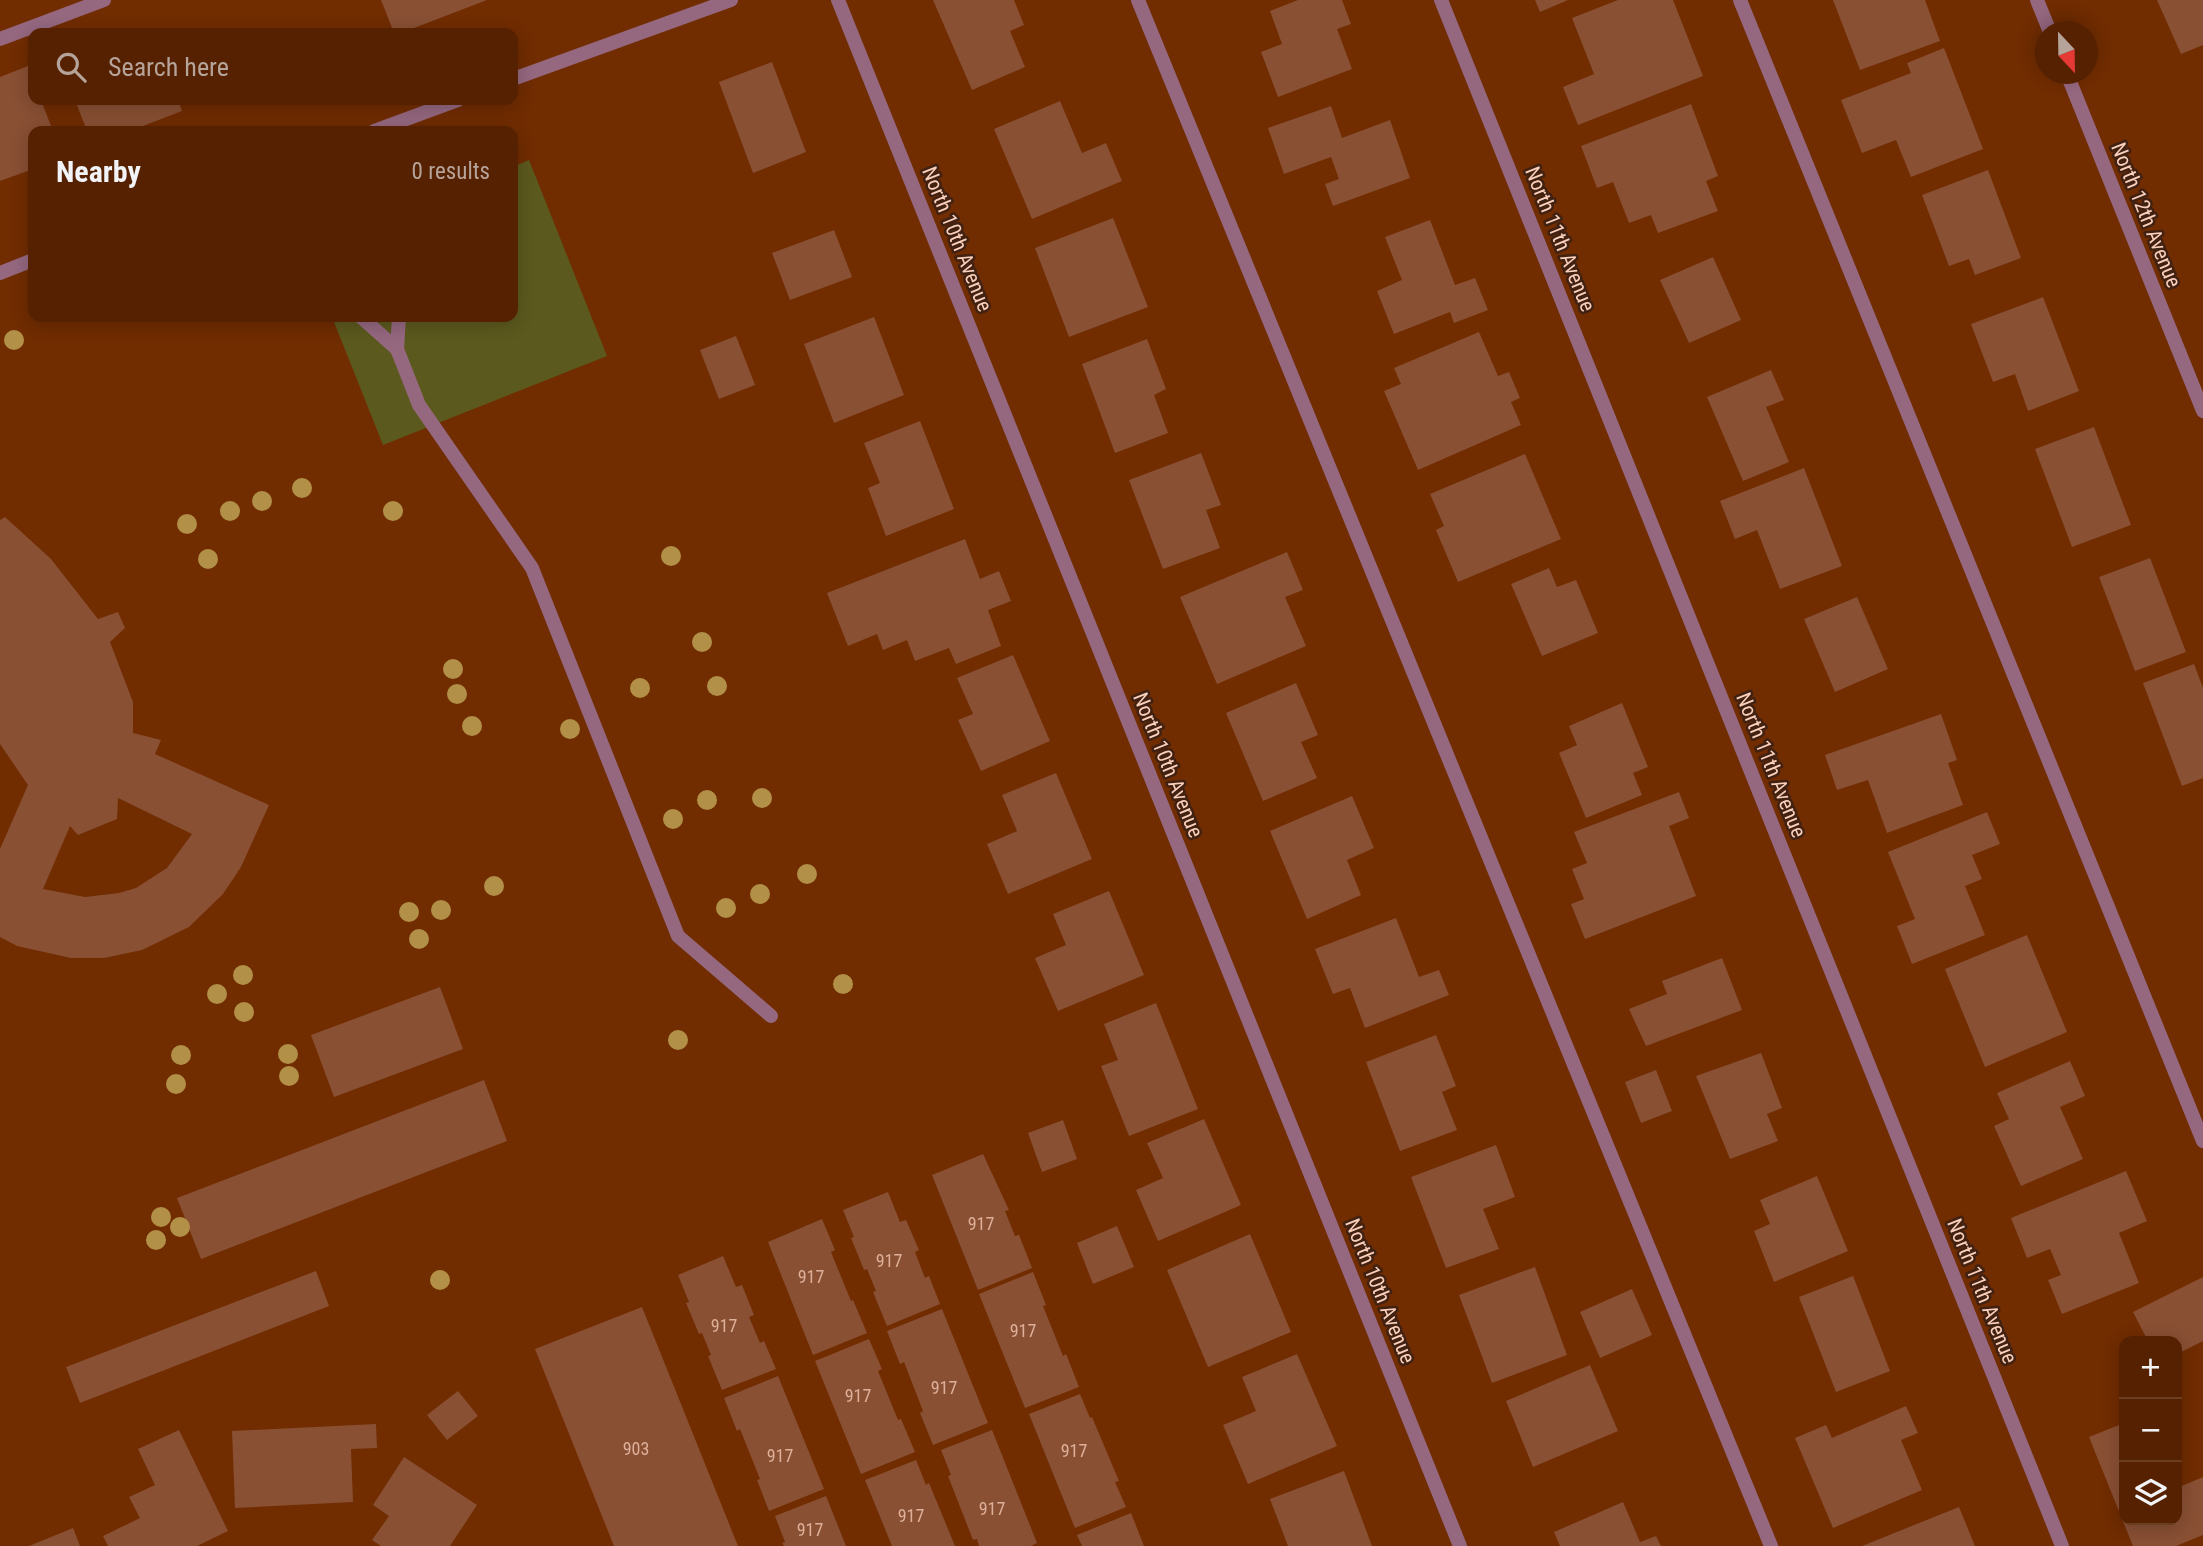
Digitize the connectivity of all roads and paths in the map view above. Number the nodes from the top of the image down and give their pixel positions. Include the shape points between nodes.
1 (104, 0) edge
2 (732, 0) edge
3 (838, 0) edge
4 (1138, 0) edge
5 (1441, 0) edge
6 (1740, 0) edge
7 (2037, 0) edge
8 (2046, 21) edge
9 (28, 28) edge
10 (29, 28) edge
11 (0, 39) edge
12 (518, 77) edge
13 (2071, 84) edge
14 (444, 105) edge
15 (388, 126) edge
16 (28, 262) edge
17 (0, 274) edge
18 (367, 322) edge
19 (399, 322) edge
20 (397, 349) junction
21 (2203, 411) edge
22 (771, 1016) dead end
23 (2203, 1141) edge
24 (1460, 1546) edge
25 (1771, 1546) edge
26 (2062, 1546) edge

1 - 10 street
2 - 12 street
3 - 24 street, North 10th Avenue
4 - 25 street
5 - 26 street, North 11th Avenue
6 - 23 street
7 - 8 street
9 - 11 street
13 - 21 street, North 12th Avenue
14 - 15 street
16 - 17 street
18 - 20 street
19 - 20 street
20 - 22 street via 419,405 532,568 678,936

